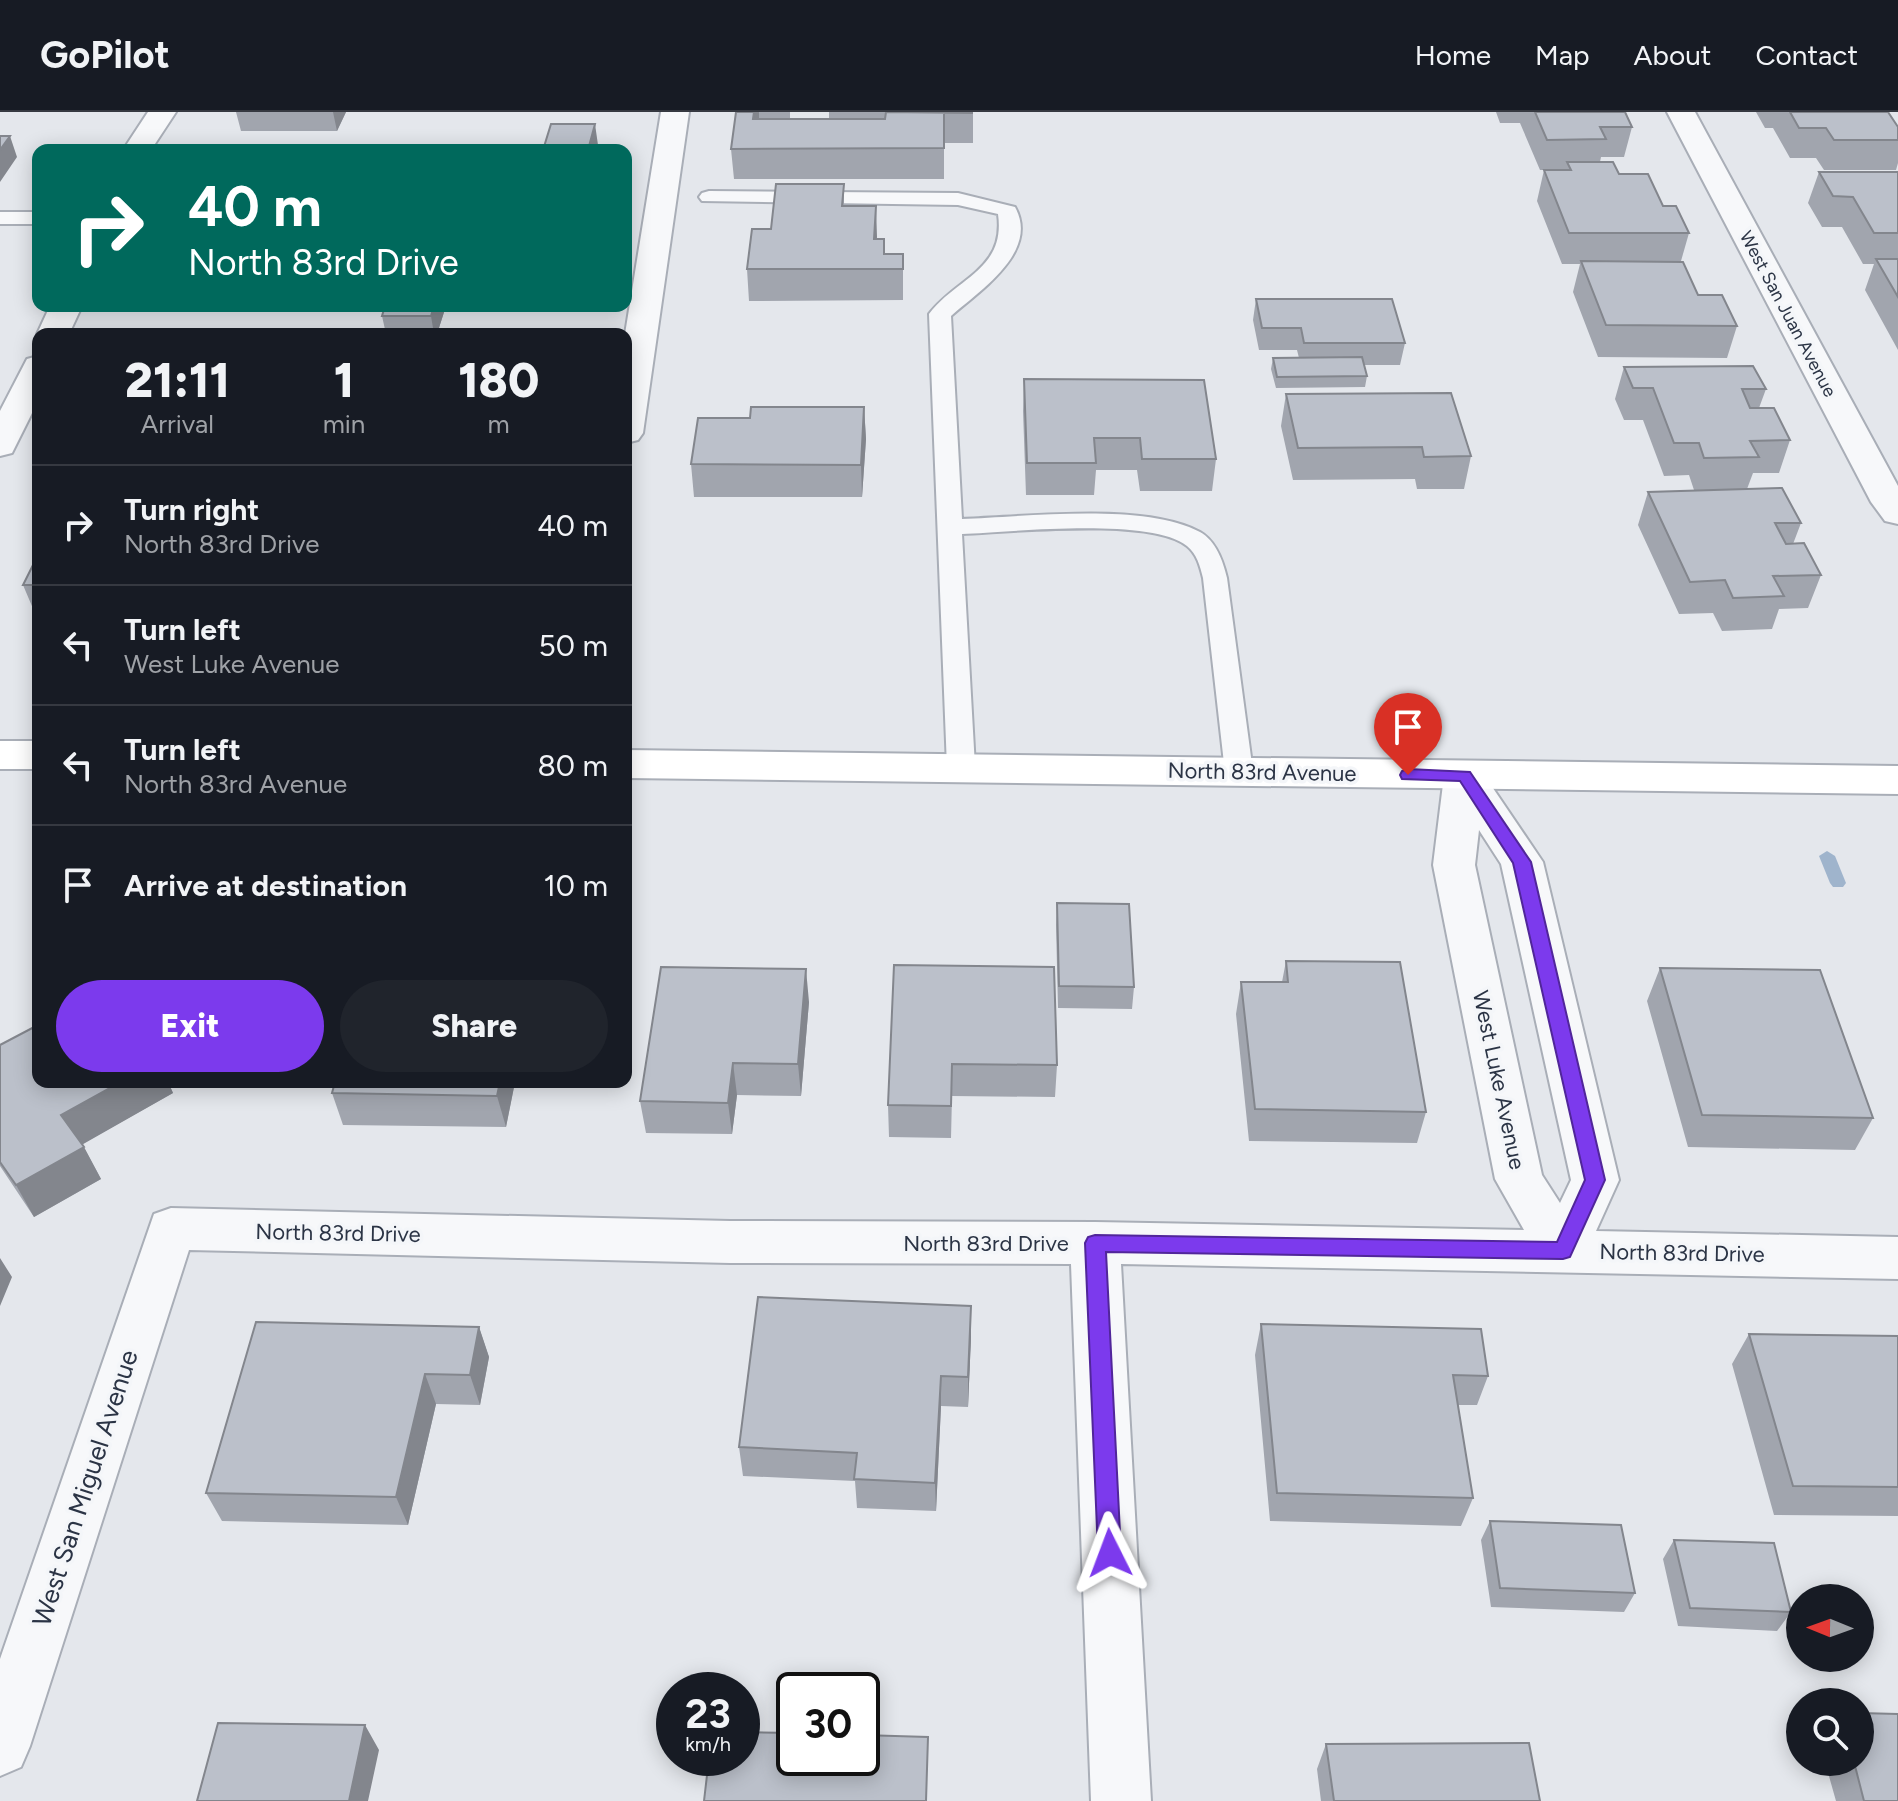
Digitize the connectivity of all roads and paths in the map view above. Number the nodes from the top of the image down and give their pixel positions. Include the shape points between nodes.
1 (162, 112) edge
2 (675, 112) edge
3 (1681, 112) edge
4 (141, 144) edge
5 (709, 197) dead end
6 (0, 218) edge
7 (32, 218) edge
8 (32, 379) edge
9 (632, 394) edge
10 (0, 446) edge
11 (1898, 513) edge
12 (952, 527) junction
13 (0, 755) edge
14 (32, 755) edge
15 (632, 764) edge
16 (961, 767) junction
17 (1239, 772) junction
18 (1464, 776) junction
19 (1898, 780) edge
20 (171, 1229) joint
21 (1095, 1243) junction
22 (1563, 1251) junction
23 (1898, 1258) edge
24 (0, 1746) edge
25 (1121, 1801) edge

1 - 4 street
2 - 9 street
3 - 11 street, West San Juan Avenue
5 - 12 lane via 958,199 1008,211 1007,248 994,269 940,314
6 - 7 lane
8 - 10 street
12 - 16 lane
12 - 17 lane via 1131,523 1175,529 1193,538 1210,555 1215,578
13 - 14 main road
15 - 16 main road, North 83rd Avenue
16 - 17 main road, North 83rd Avenue
17 - 18 main road, North 83rd Avenue
18 - 19 main road, North 83rd Avenue
18 - 22 street, West Luke Avenue via 1454,865 1519,1179
18 - 22 street via 1522,862 1595,1180
20 - 21 street, North 83rd Drive via 730,1242
20 - 24 street, West San Miguel Avenue
21 - 22 street, North 83rd Drive
21 - 25 street
22 - 23 street, North 83rd Drive

